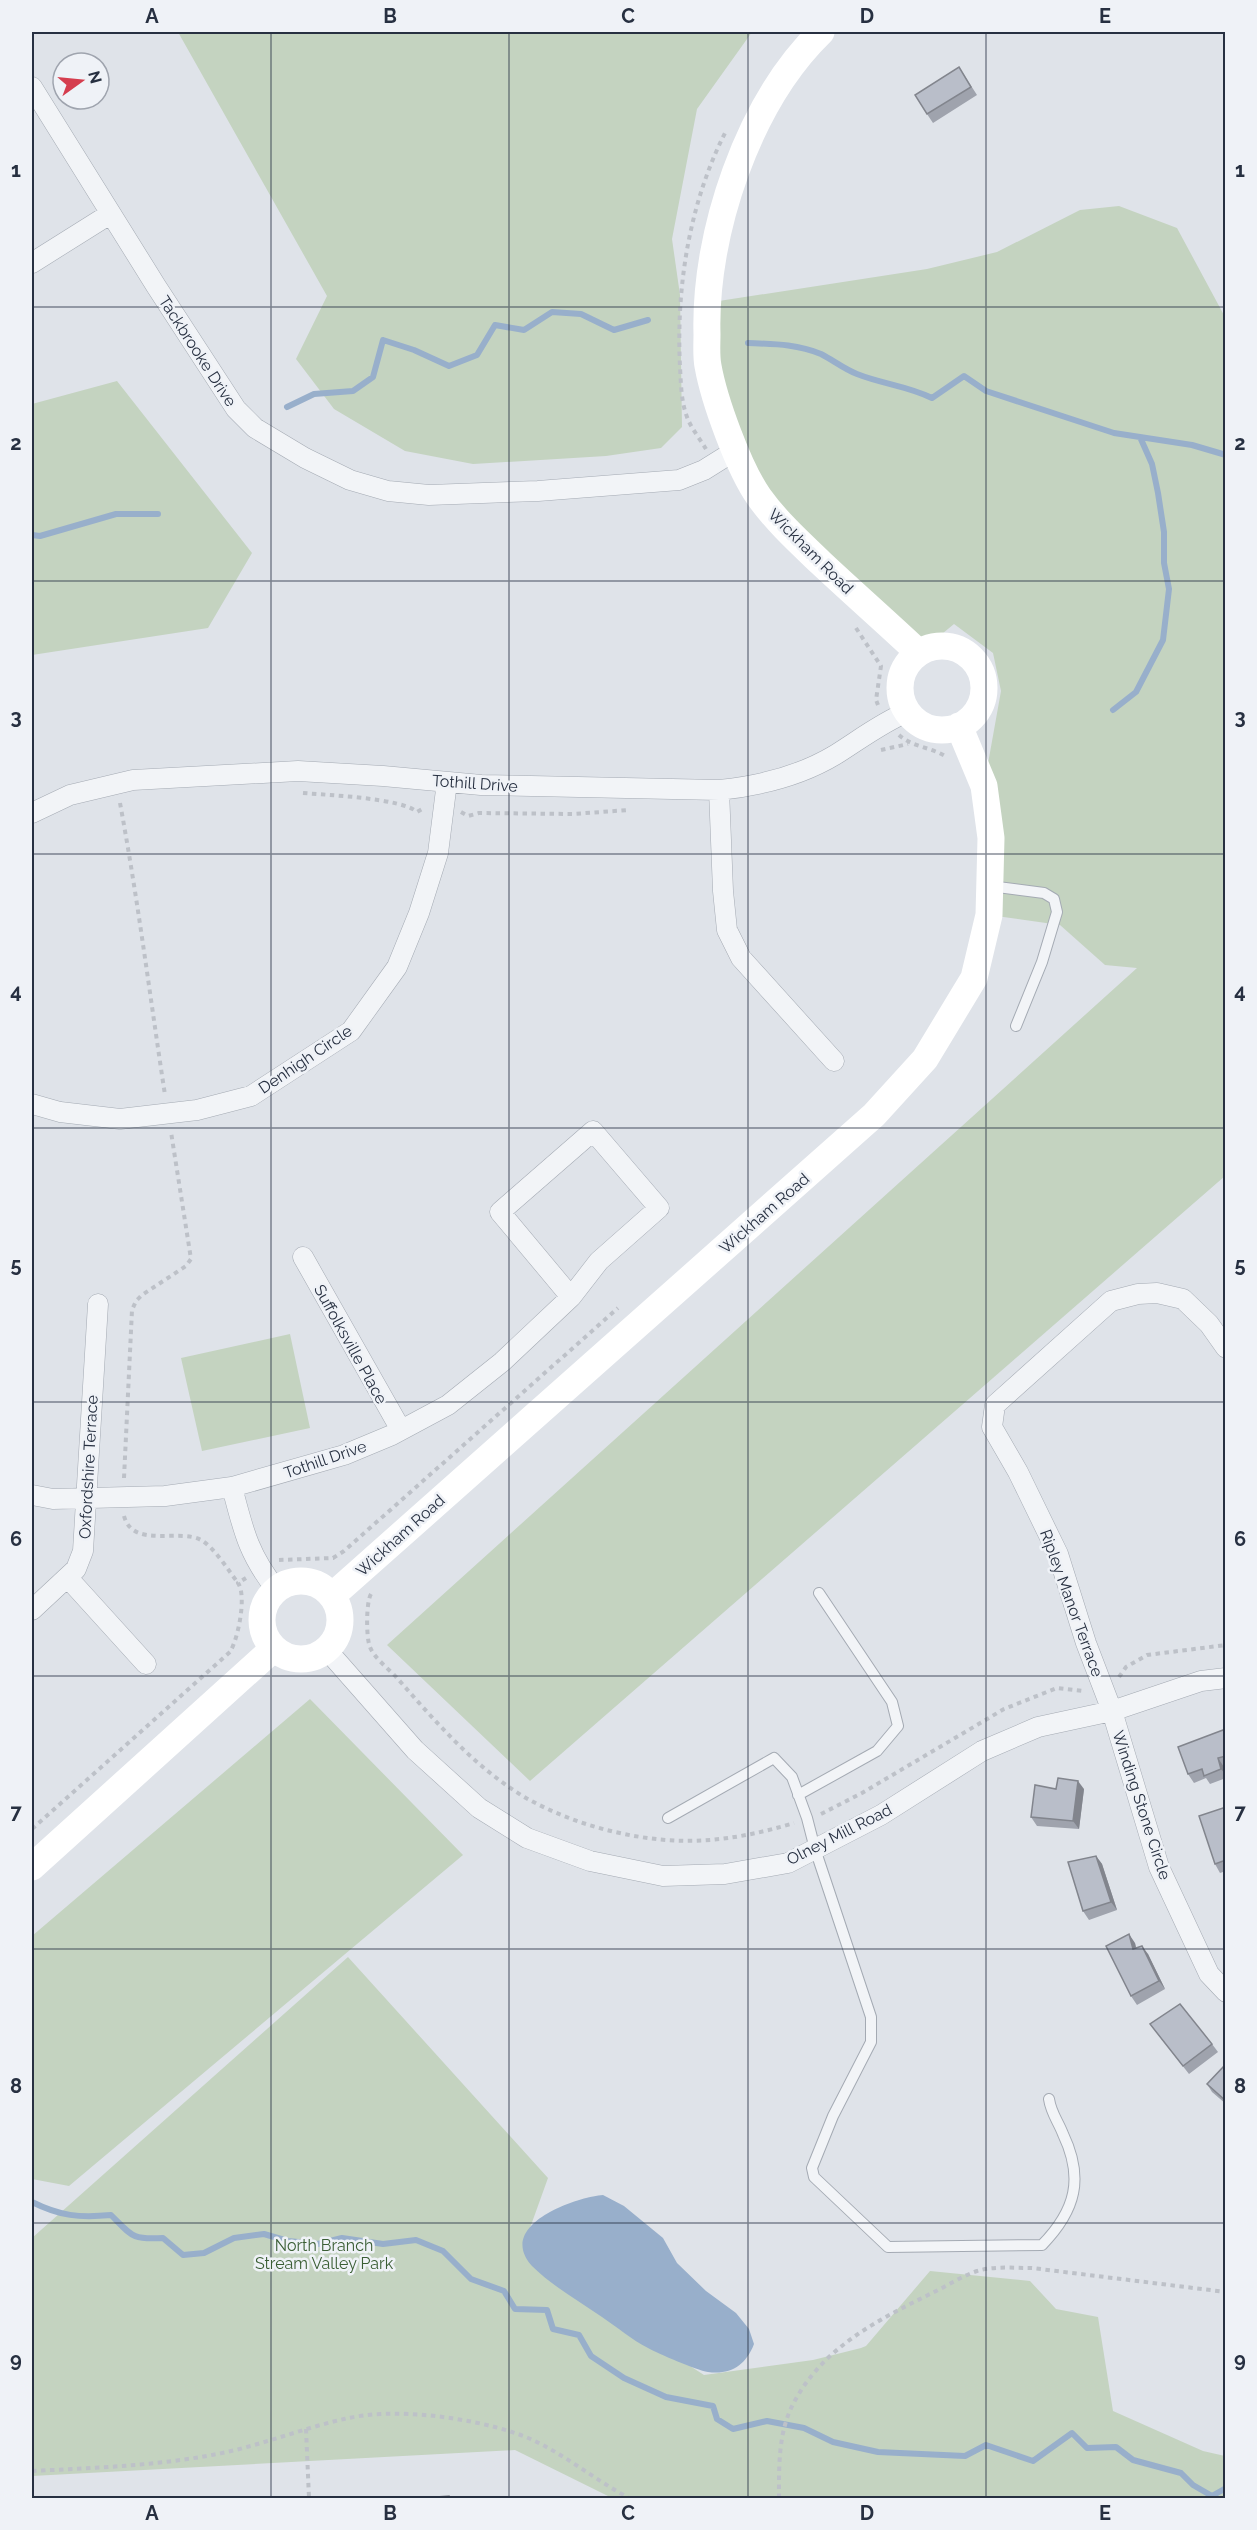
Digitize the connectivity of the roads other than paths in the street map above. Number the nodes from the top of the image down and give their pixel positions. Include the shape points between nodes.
1 (821, 32) edge
2 (32, 87) edge
3 (110, 214) junction
4 (32, 263) edge
5 (725, 457) junction
6 (918, 652) junction
7 (896, 717) junction
8 (959, 726) junction
9 (447, 782) junction
10 (719, 790) junction
11 (32, 813) edge
12 (990, 886) junction
13 (1016, 1026) dead end
14 (834, 1061) dead end
15 (32, 1104) edge
16 (303, 1257) dead end
17 (571, 1297) junction
18 (98, 1304) dead end
19 (1226, 1348) edge
20 (401, 1430) junction
21 (232, 1487) junction
22 (32, 1495) edge
23 (87, 1498) junction
24 (68, 1578) junction
25 (268, 1579) junction
26 (819, 1593) dead end
27 (332, 1596) junction
28 (32, 1610) edge
29 (273, 1649) junction
30 (327, 1650) junction
31 (146, 1664) dead end
32 (1226, 1678) edge
33 (1112, 1711) junction
34 (798, 1795) junction
35 (668, 1818) dead end
36 (815, 1849) junction
37 (32, 1867) edge
38 (1226, 1992) edge
39 (1049, 2099) dead end

1 - 5 street, Wickham Road via 800,51 761,115 735,171 717,230 706,303 708,365
2 - 3 street, Tackbrooke Drive
3 - 4 street
3 - 5 street, Tackbrooke Drive via 236,409 272,439 350,480 388,491 429,495 538,491 679,480
5 - 6 street, Wickham Road via 783,527
6 - 7 street via 900,680
6 - 8 street via 933,646 963,651 982,674 984,690 980,705
7 - 8 street via 930,729
7 - 10 street, Tothill Drive via 810,768 762,783
8 - 12 street, Wickham Road via 984,786 991,838
9 - 10 street, Tothill Drive
9 - 11 street, Tothill Drive via 298,771 133,780 70,795
9 - 15 street, Denhigh Circle via 438,853 419,913 397,967 351,1031 251,1096 198,1110 120,1119 60,1112
10 - 14 street via 727,930 741,958
12 - 13 lane via 1044,893 1054,899 1057,912
12 - 27 street, Wickham Road via 989,915 974,978 925,1059 874,1115
16 - 20 street, Suffolksville Place
17 - 17 street, Tothill Drive via 500,1212 593,1131 659,1208 599,1261
17 - 20 street, Tothill Drive via 502,1362 448,1405
18 - 23 street, Oxfordshire Terrace
19 - 33 street, Ripley Manor Terrace via 1209,1324 1182,1299 1157,1293 1138,1294 1112,1301 995,1405 992,1427 1058,1554
20 - 21 street, Tothill Drive via 344,1455
21 - 23 street, Tothill Drive via 165,1496
21 - 25 street via 244,1537
22 - 23 street, Tothill Drive
23 - 24 street, Oxfordshire Terrace via 83,1551
24 - 28 street, Oxfordshire Terrace
24 - 31 street
25 - 27 street via 312,1582
25 - 29 street via 261,1625
26 - 34 lane via 892,1702 898,1726 877,1751
27 - 30 street via 339,1609 340,1624
29 - 30 street via 300,1660
29 - 37 street
30 - 36 street, Olney Mill Road via 415,1750 479,1808 527,1838 590,1861 663,1876 726,1874 788,1863
32 - 33 street, Olney Mill Road via 1201,1681
33 - 36 street, Olney Mill Road via 1038,1726 982,1750 881,1815
33 - 38 street, Winding Stone Circle via 1159,1867 1209,1974
34 - 35 lane via 792,1776 774,1758
34 - 36 lane
36 - 39 lane via 871,2018 871,2042 833,2116 812,2168 814,2177 888,2247 1042,2245 1057,2230 1072,2203 1075,2168

